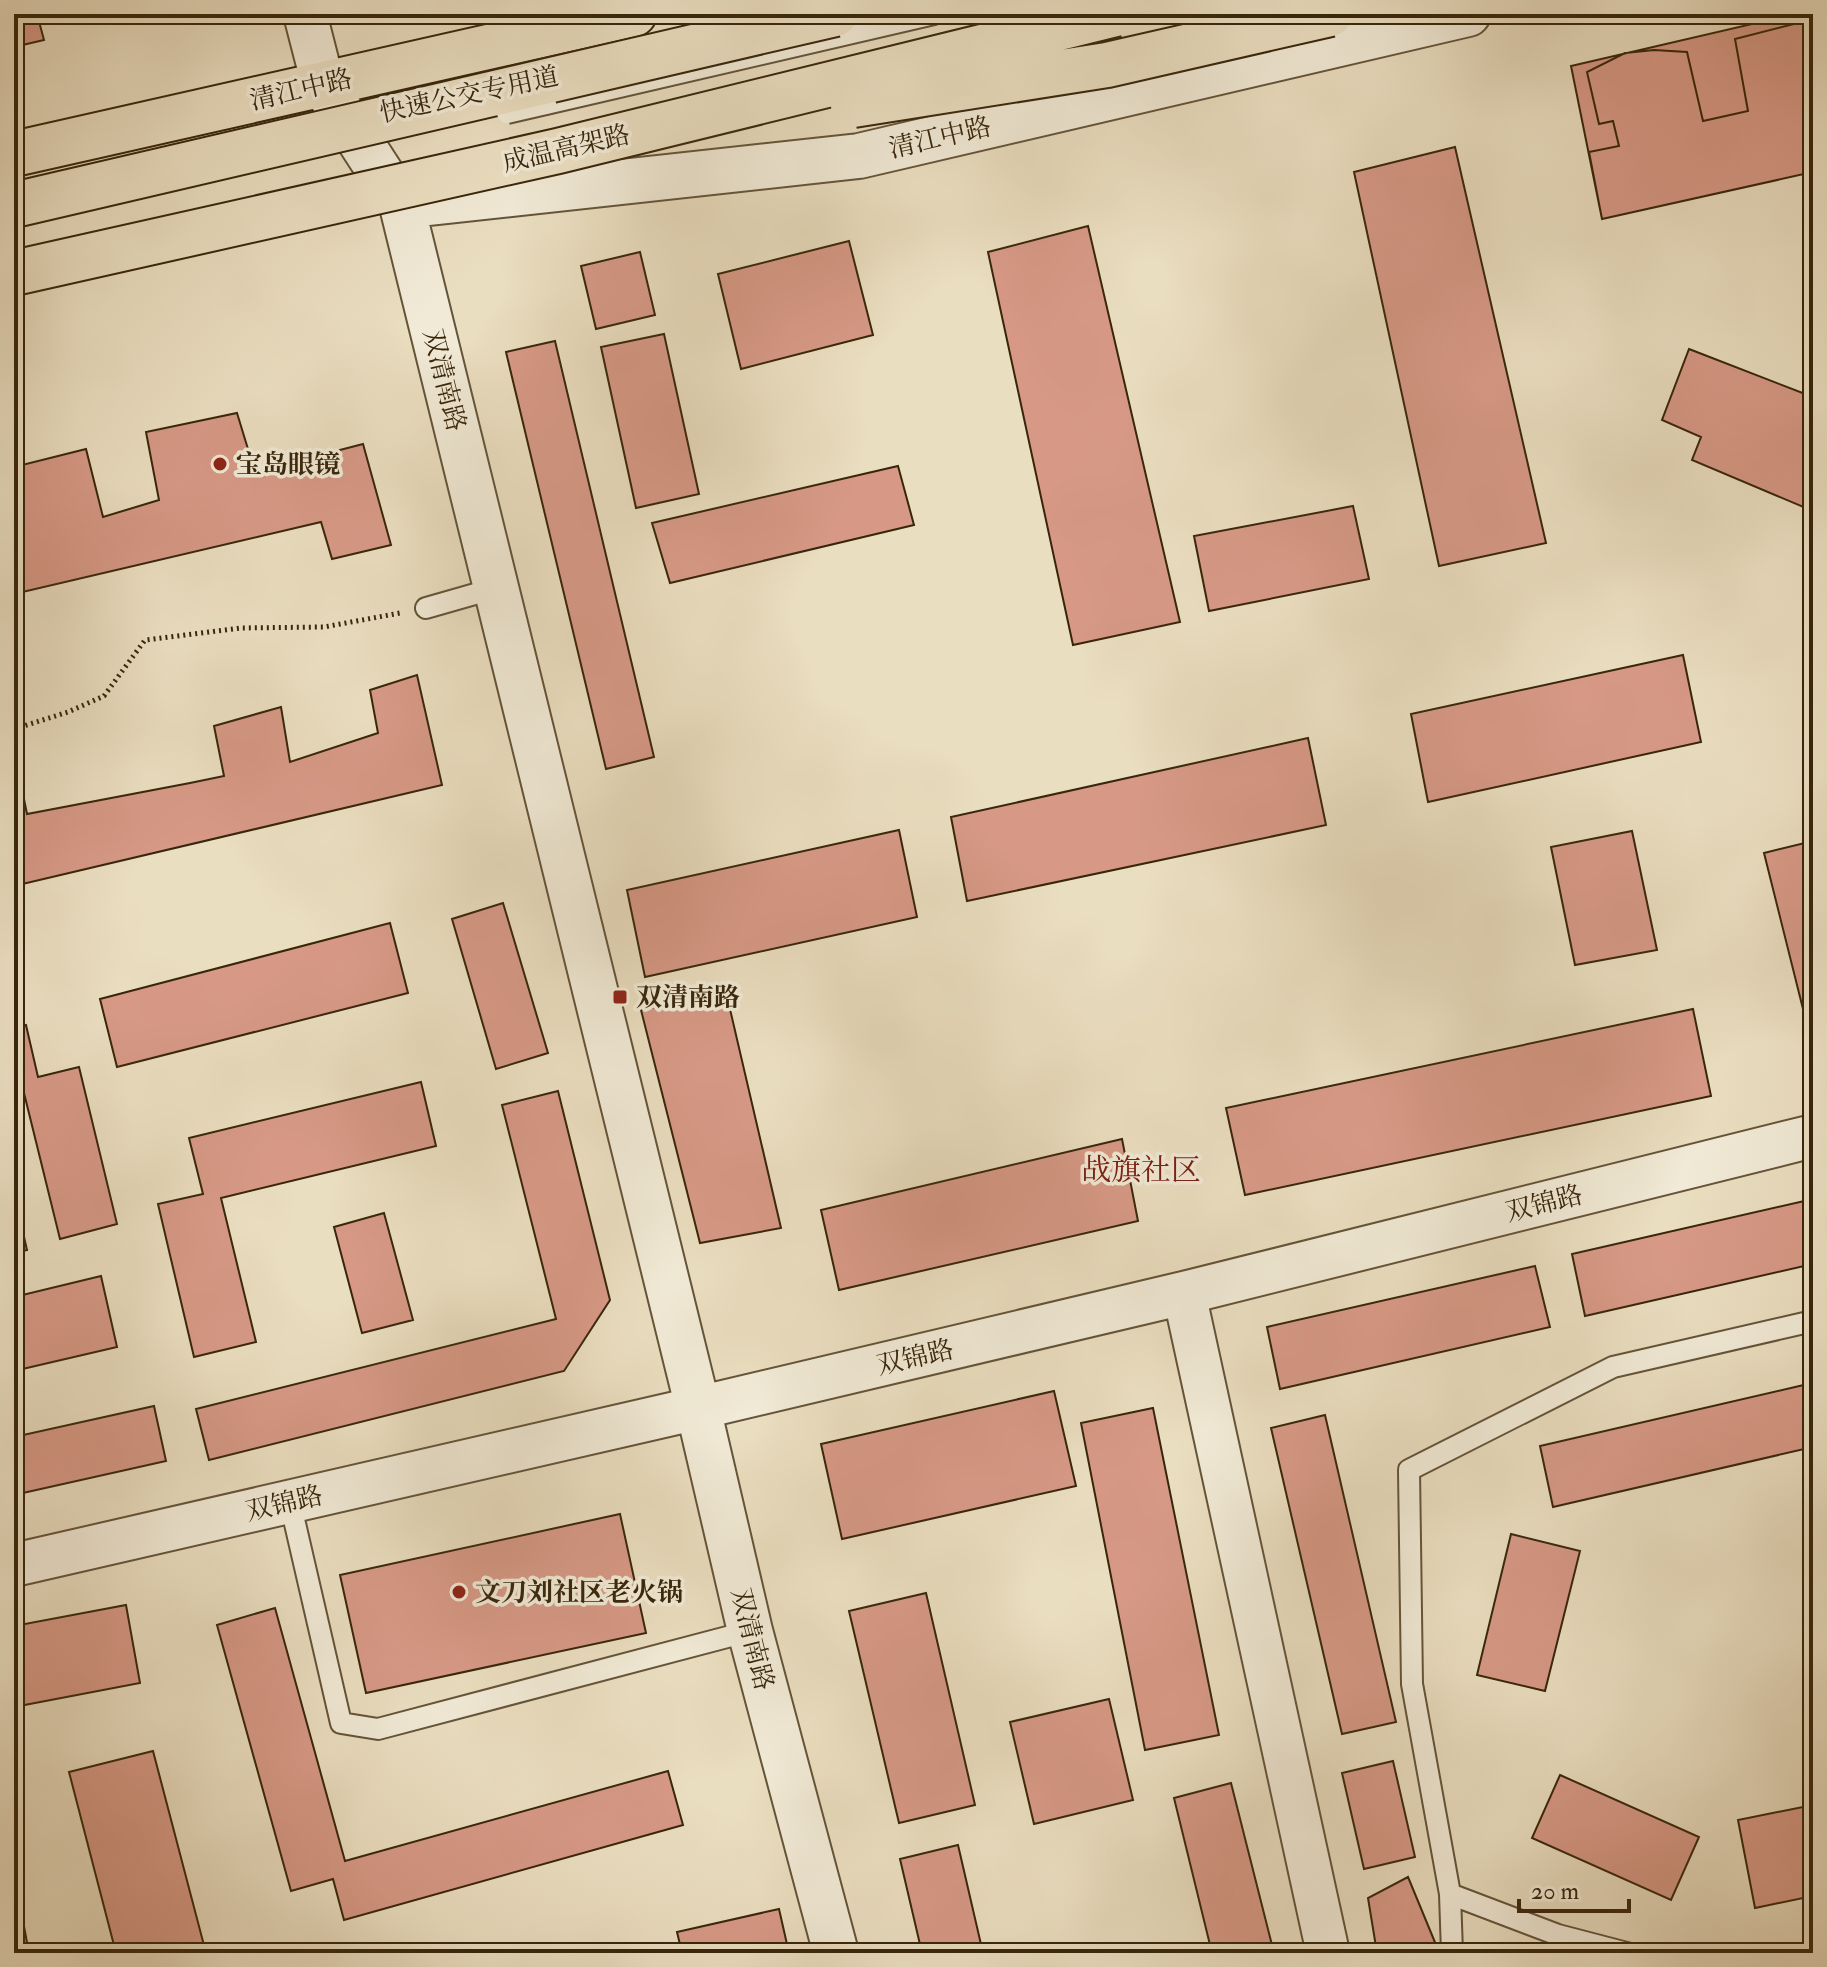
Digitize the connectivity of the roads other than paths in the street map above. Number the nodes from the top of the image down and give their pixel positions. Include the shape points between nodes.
1 (305, 14) edge
2 (634, 14) edge
3 (835, 14) edge
4 (934, 14) edge
5 (1116, 14) edge
6 (1224, 14) edge
7 (1330, 14) edge
8 (1468, 14) edge
9 (323, 84) junction
10 (485, 117) dead end
11 (409, 134) dead end
12 (558, 151) junction
13 (14, 154) edge
14 (14, 205) edge
15 (402, 206) junction
16 (14, 219) edge
17 (14, 273) edge
18 (14, 291) edge
19 (496, 588) junction
20 (426, 608) road end
21 (1813, 1136) edge
22 (1184, 1293) junction
23 (1813, 1321) edge
24 (698, 1408) junction
25 (290, 1502) junction
26 (14, 1565) edge
27 (750, 1631) junction
28 (1450, 1894) junction
29 (836, 1953) edge
30 (1328, 1953) edge
31 (1452, 1953) edge
32 (1627, 1953) edge

1 - 9 street
2 - 9 main road, 清江中路
3 - 14 main road, bridge
4 - 10 lane, 快速公交专用道, bridge
5 - 12 main road, 成温高架路, bridge
6 - 15 main road, 清江中路
7 - 12 main road, bridge via 1107,65
8 - 15 street, 清江中路 via 859,156
9 - 13 main road, 清江中路
9 - 15 street, 双清南路
11 - 16 lane, 快速公交专用道
12 - 17 main road, 成温高架路, bridge
15 - 18 main road, 清江中路
15 - 19 street, 双清南路
19 - 20 lane
19 - 24 street, 双清南路
21 - 22 street, 双锦路
22 - 24 street, 双锦路
22 - 30 street
23 - 28 lane via 1613,1367 1409,1470 1412,1684
24 - 25 street, 双锦路
24 - 27 street, 双清南路
25 - 26 street, 双锦路
25 - 27 lane via 341,1723 378,1729
27 - 29 street, 双清南路
28 - 31 lane
28 - 32 lane via 1558,1935

